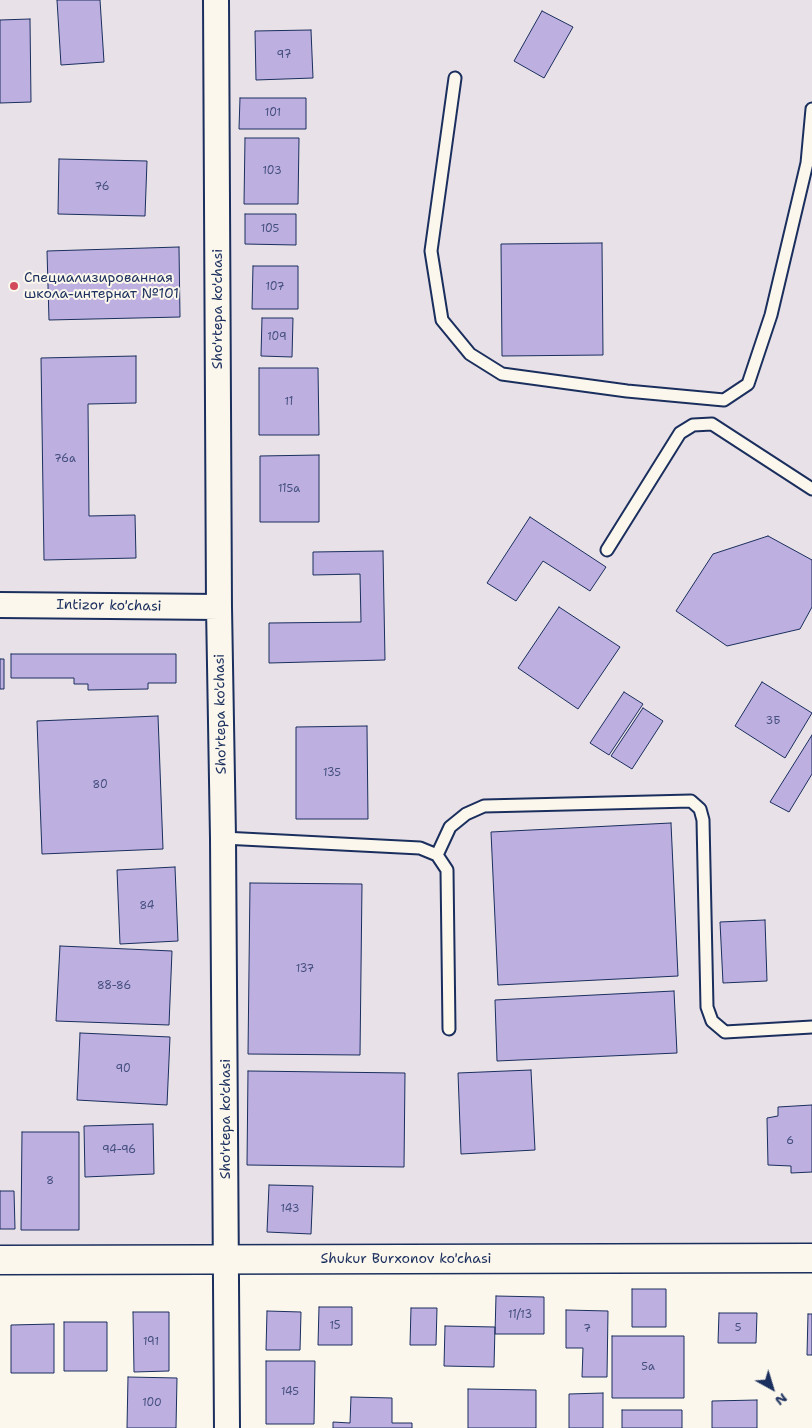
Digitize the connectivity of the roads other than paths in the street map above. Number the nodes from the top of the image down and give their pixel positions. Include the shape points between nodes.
1 (216, 0) edge
2 (456, 78) dead end
3 (812, 109) edge
4 (812, 489) edge
5 (607, 550) dead end
6 (0, 605) edge
7 (219, 607) junction
8 (223, 838) junction
9 (437, 855) junction
10 (812, 1027) edge
11 (449, 1029) dead end
12 (812, 1258) edge
13 (0, 1260) edge
14 (227, 1260) junction
15 (227, 1428) edge

1 - 7 street, Sho'rtepa ko'chasi
2 - 3 lane via 431,251 442,320 470,354 502,374 724,400 748,384 771,315 807,163
4 - 5 lane via 712,424 694,425 680,433
6 - 7 street, Intizor ko'chasi
7 - 8 street, Sho'rtepa ko'chasi
8 - 9 lane via 420,848
8 - 14 street, Sho'rtepa ko'chasi
9 - 10 lane via 450,827 466,814 484,806 691,801 700,808 703,820 707,1007 712,1021 725,1032
9 - 11 lane via 447,870
12 - 14 street, Shukur Burxonov ko'chasi
13 - 14 street, Shukur Burxonov ko'chasi
14 - 15 street, Sho'rtepa ko'chasi

